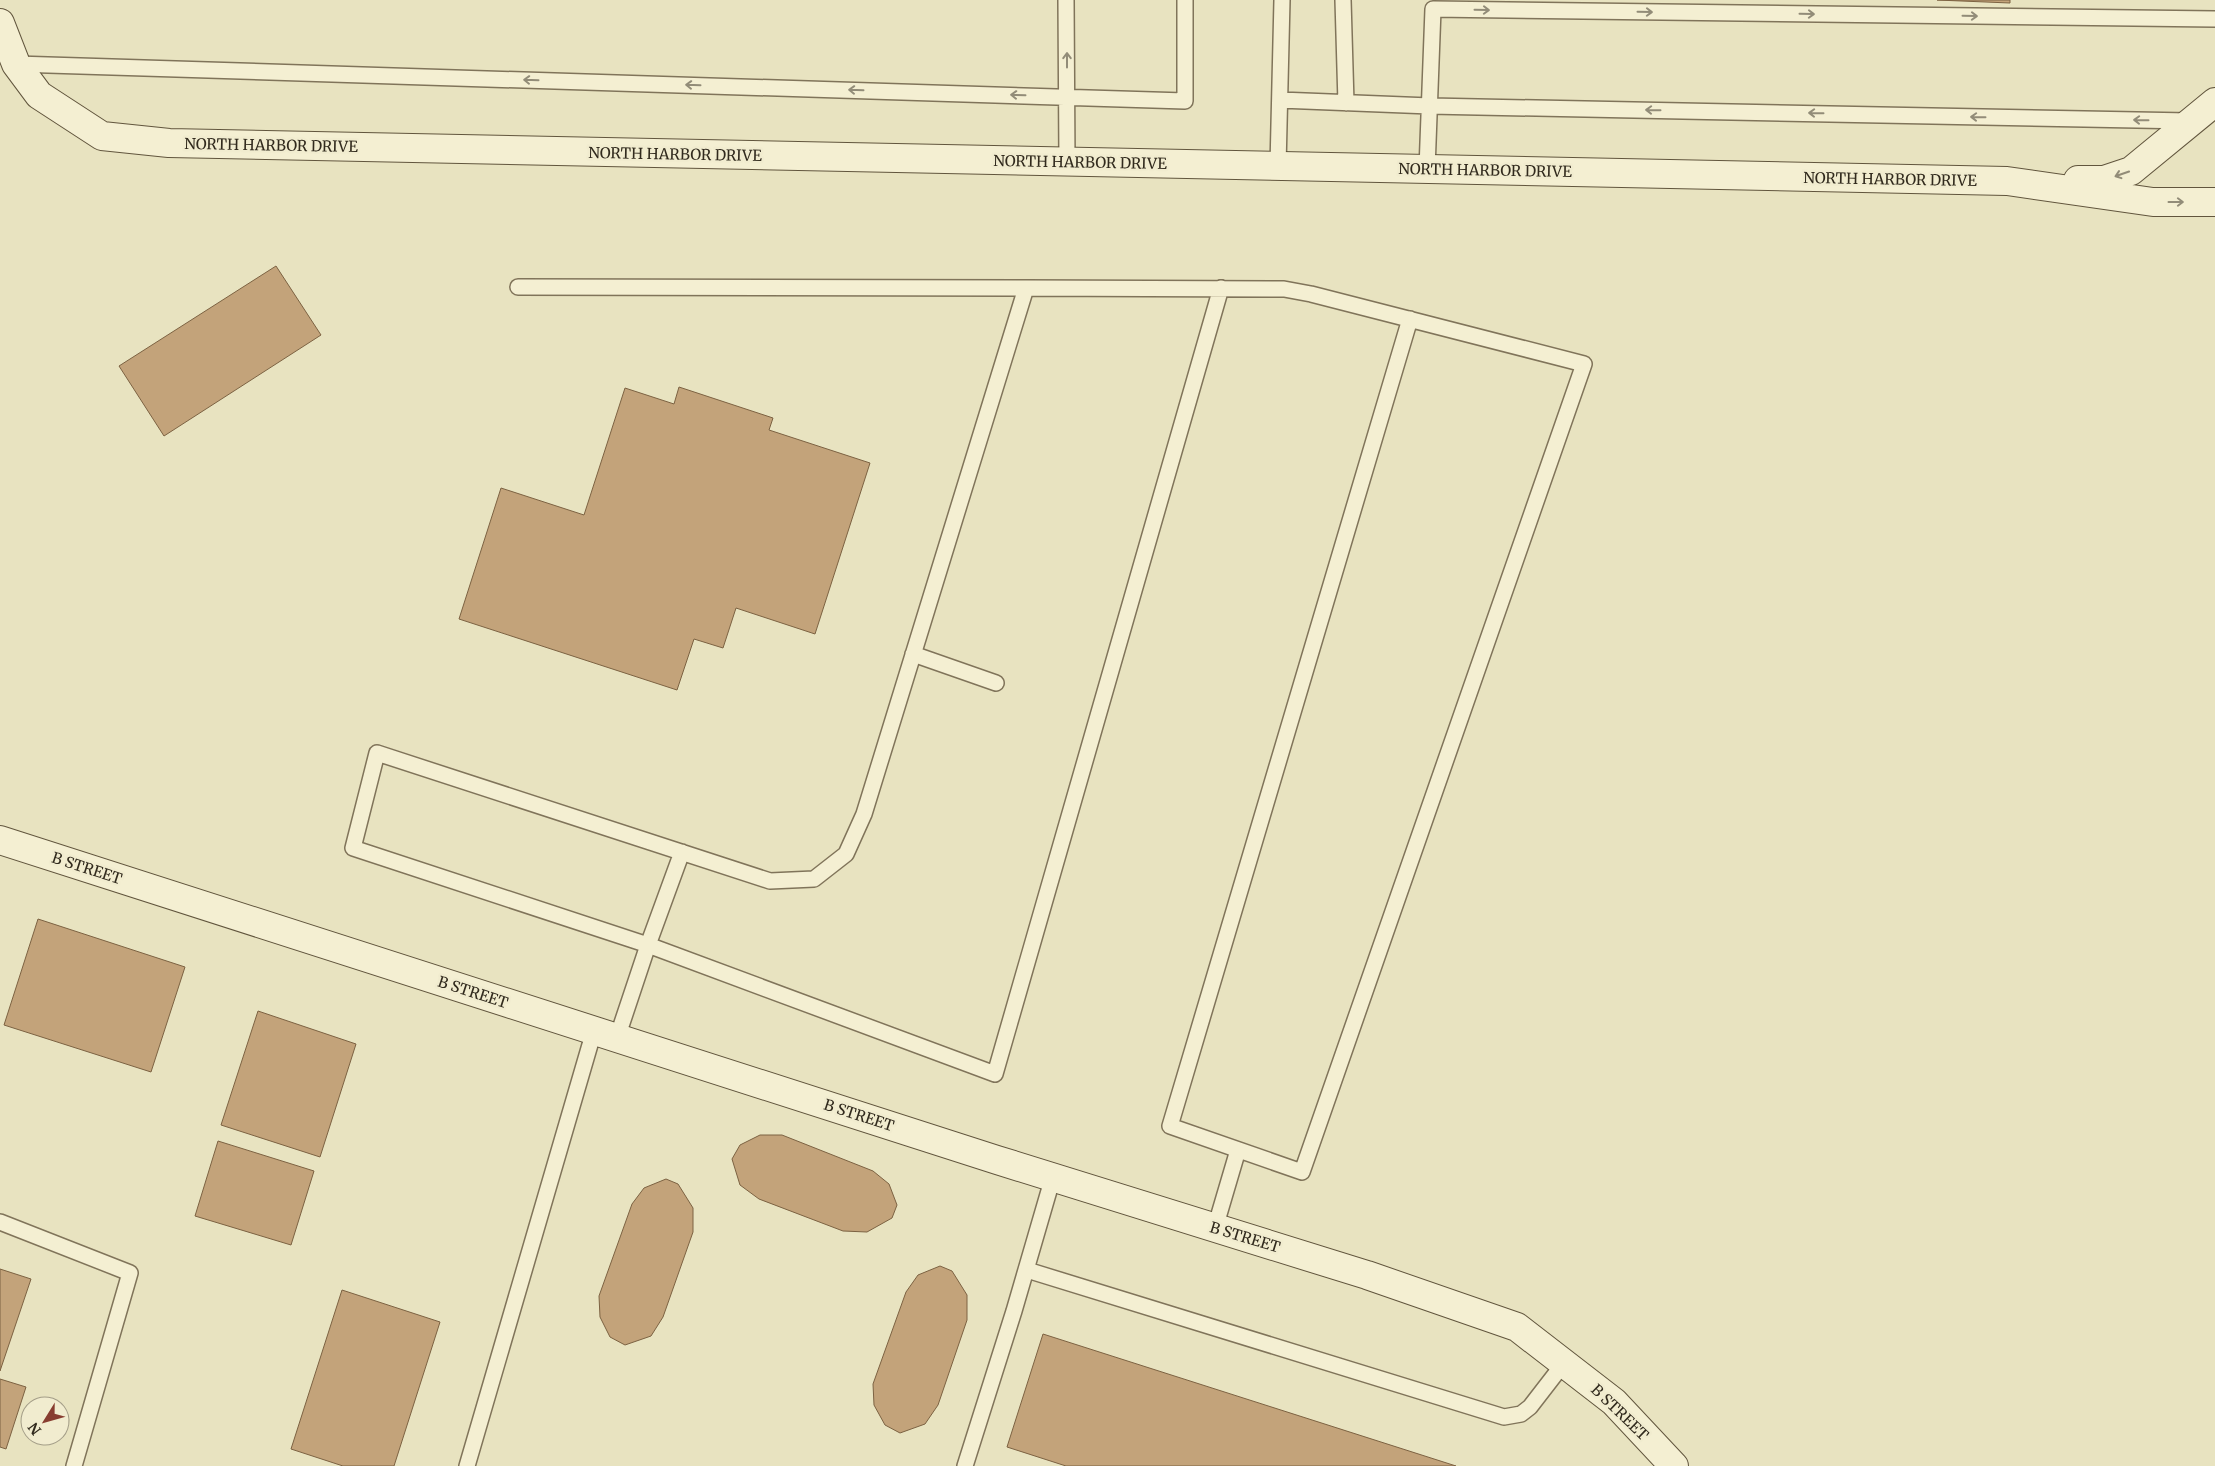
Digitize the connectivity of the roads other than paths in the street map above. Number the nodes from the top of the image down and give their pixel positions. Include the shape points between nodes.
1 (1066, 0) edge
2 (1185, 0) edge
3 (1282, 0) edge
4 (1343, 0) edge
5 (2215, 19) edge
6 (0, 23) edge
7 (16, 64) junction
8 (1067, 96) junction
9 (1280, 100) junction
10 (2215, 102) edge
11 (1346, 103) junction
12 (1430, 106) junction
13 (2189, 121) junction
14 (1067, 162) junction
15 (1278, 166) junction
16 (1428, 169) junction
17 (2007, 181) junction
18 (2215, 202) edge
19 (518, 287) dead end
20 (1026, 288) junction
21 (1221, 288) junction
22 (1410, 320) junction
23 (913, 654) junction
24 (996, 682) dead end
25 (0, 840) edge
26 (682, 852) junction
27 (648, 945) junction
28 (606, 1034) junction
29 (1238, 1150) junction
30 (1053, 1178) junction
31 (0, 1222) edge
32 (1215, 1228) junction
33 (1027, 1270) junction
34 (1564, 1363) junction
35 (74, 1466) edge
36 (467, 1466) edge
37 (965, 1466) edge
38 (1674, 1466) edge

8 -> 1 lane
2 - 8 lane via 1185,101
3 - 9 lane
4 - 11 lane
12 -> 5 lane via 1434,9
6 - 7 street, NORTH HARBOR DRIVE
8 -> 7 lane
7 - 14 street, NORTH HARBOR DRIVE via 39,95 102,136 169,143
8 - 14 lane
9 - 11 lane
9 - 15 lane
10 - 13 street
11 - 12 lane
13 -> 12 lane
12 - 16 lane
13 -> 17 street via 2131,171 2104,180
14 - 15 street, NORTH HARBOR DRIVE
15 - 16 street, NORTH HARBOR DRIVE
16 - 17 street, NORTH HARBOR DRIVE
17 -> 18 street, NORTH HARBOR DRIVE via 2152,202
19 - 20 lane
20 - 21 lane
20 - 23 lane
21 - 22 lane via 1284,289
21 - 27 lane via 995,1074
22 - 29 lane via 1170,1126
22 - 29 lane via 1584,364 1302,1172
23 - 24 lane
23 - 26 lane via 864,814 846,854 814,879 770,881
25 - 28 street, B STREET
26 - 27 lane
26 - 27 lane via 377,753 353,848
27 - 28 lane
28 - 30 street, B STREET
28 - 36 lane
29 - 32 lane
30 - 32 street, B STREET
30 - 33 lane
31 - 35 lane via 130,1272
32 - 34 street, B STREET via 1367,1275 1518,1327
33 - 34 lane via 1504,1417 1520,1414 1530,1407
33 - 37 lane
34 - 38 street, B STREET via 1614,1402

